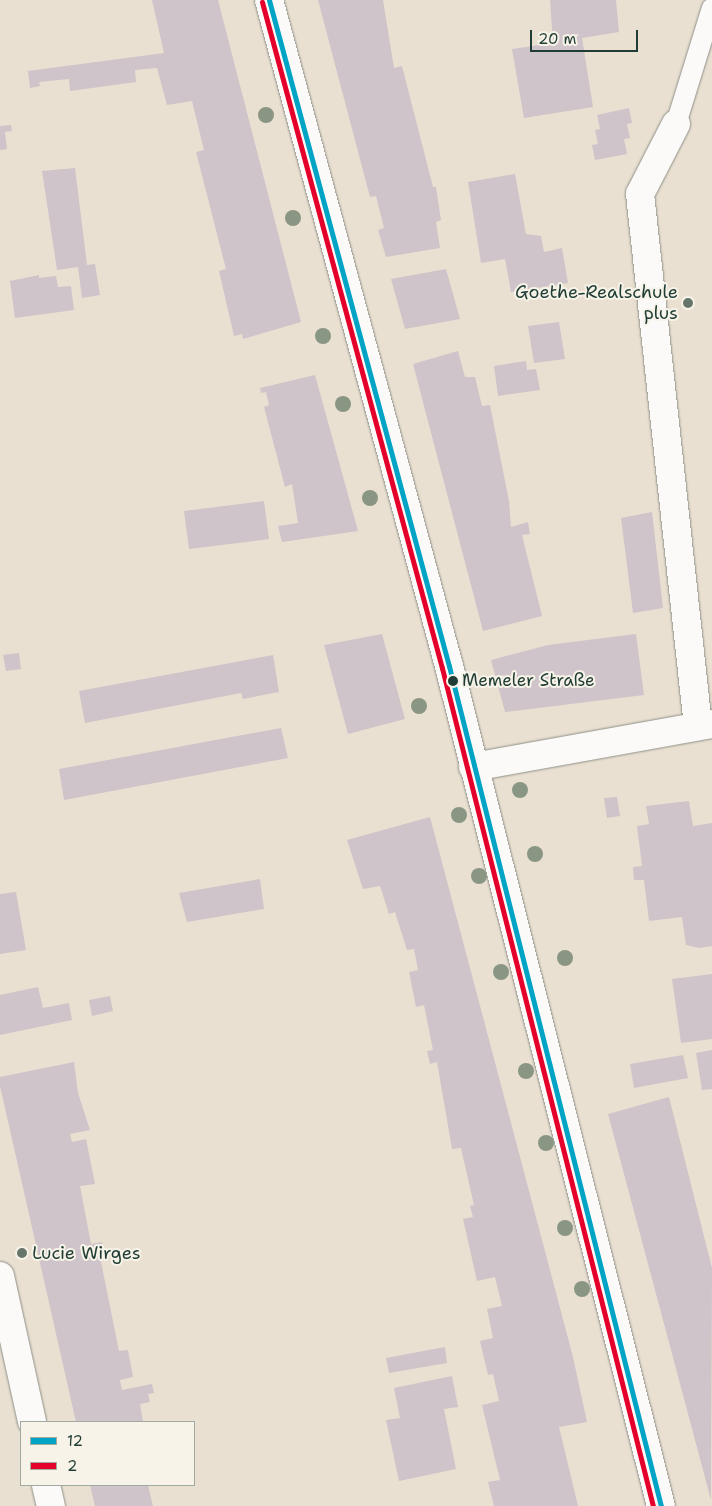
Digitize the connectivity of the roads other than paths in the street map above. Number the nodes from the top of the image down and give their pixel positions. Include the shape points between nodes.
1 (269, 0) edge
2 (712, 8) edge
3 (676, 124) joint
4 (705, 725) edge
5 (473, 767) junction
6 (0, 1276) edge
7 (32, 1421) edge
8 (46, 1486) edge
9 (51, 1506) edge
10 (661, 1506) edge

1 - 5 street via 317,169
2 - 3 lane
3 - 4 street via 640,194
4 - 5 street
5 - 10 street
6 - 7 street
8 - 9 street

